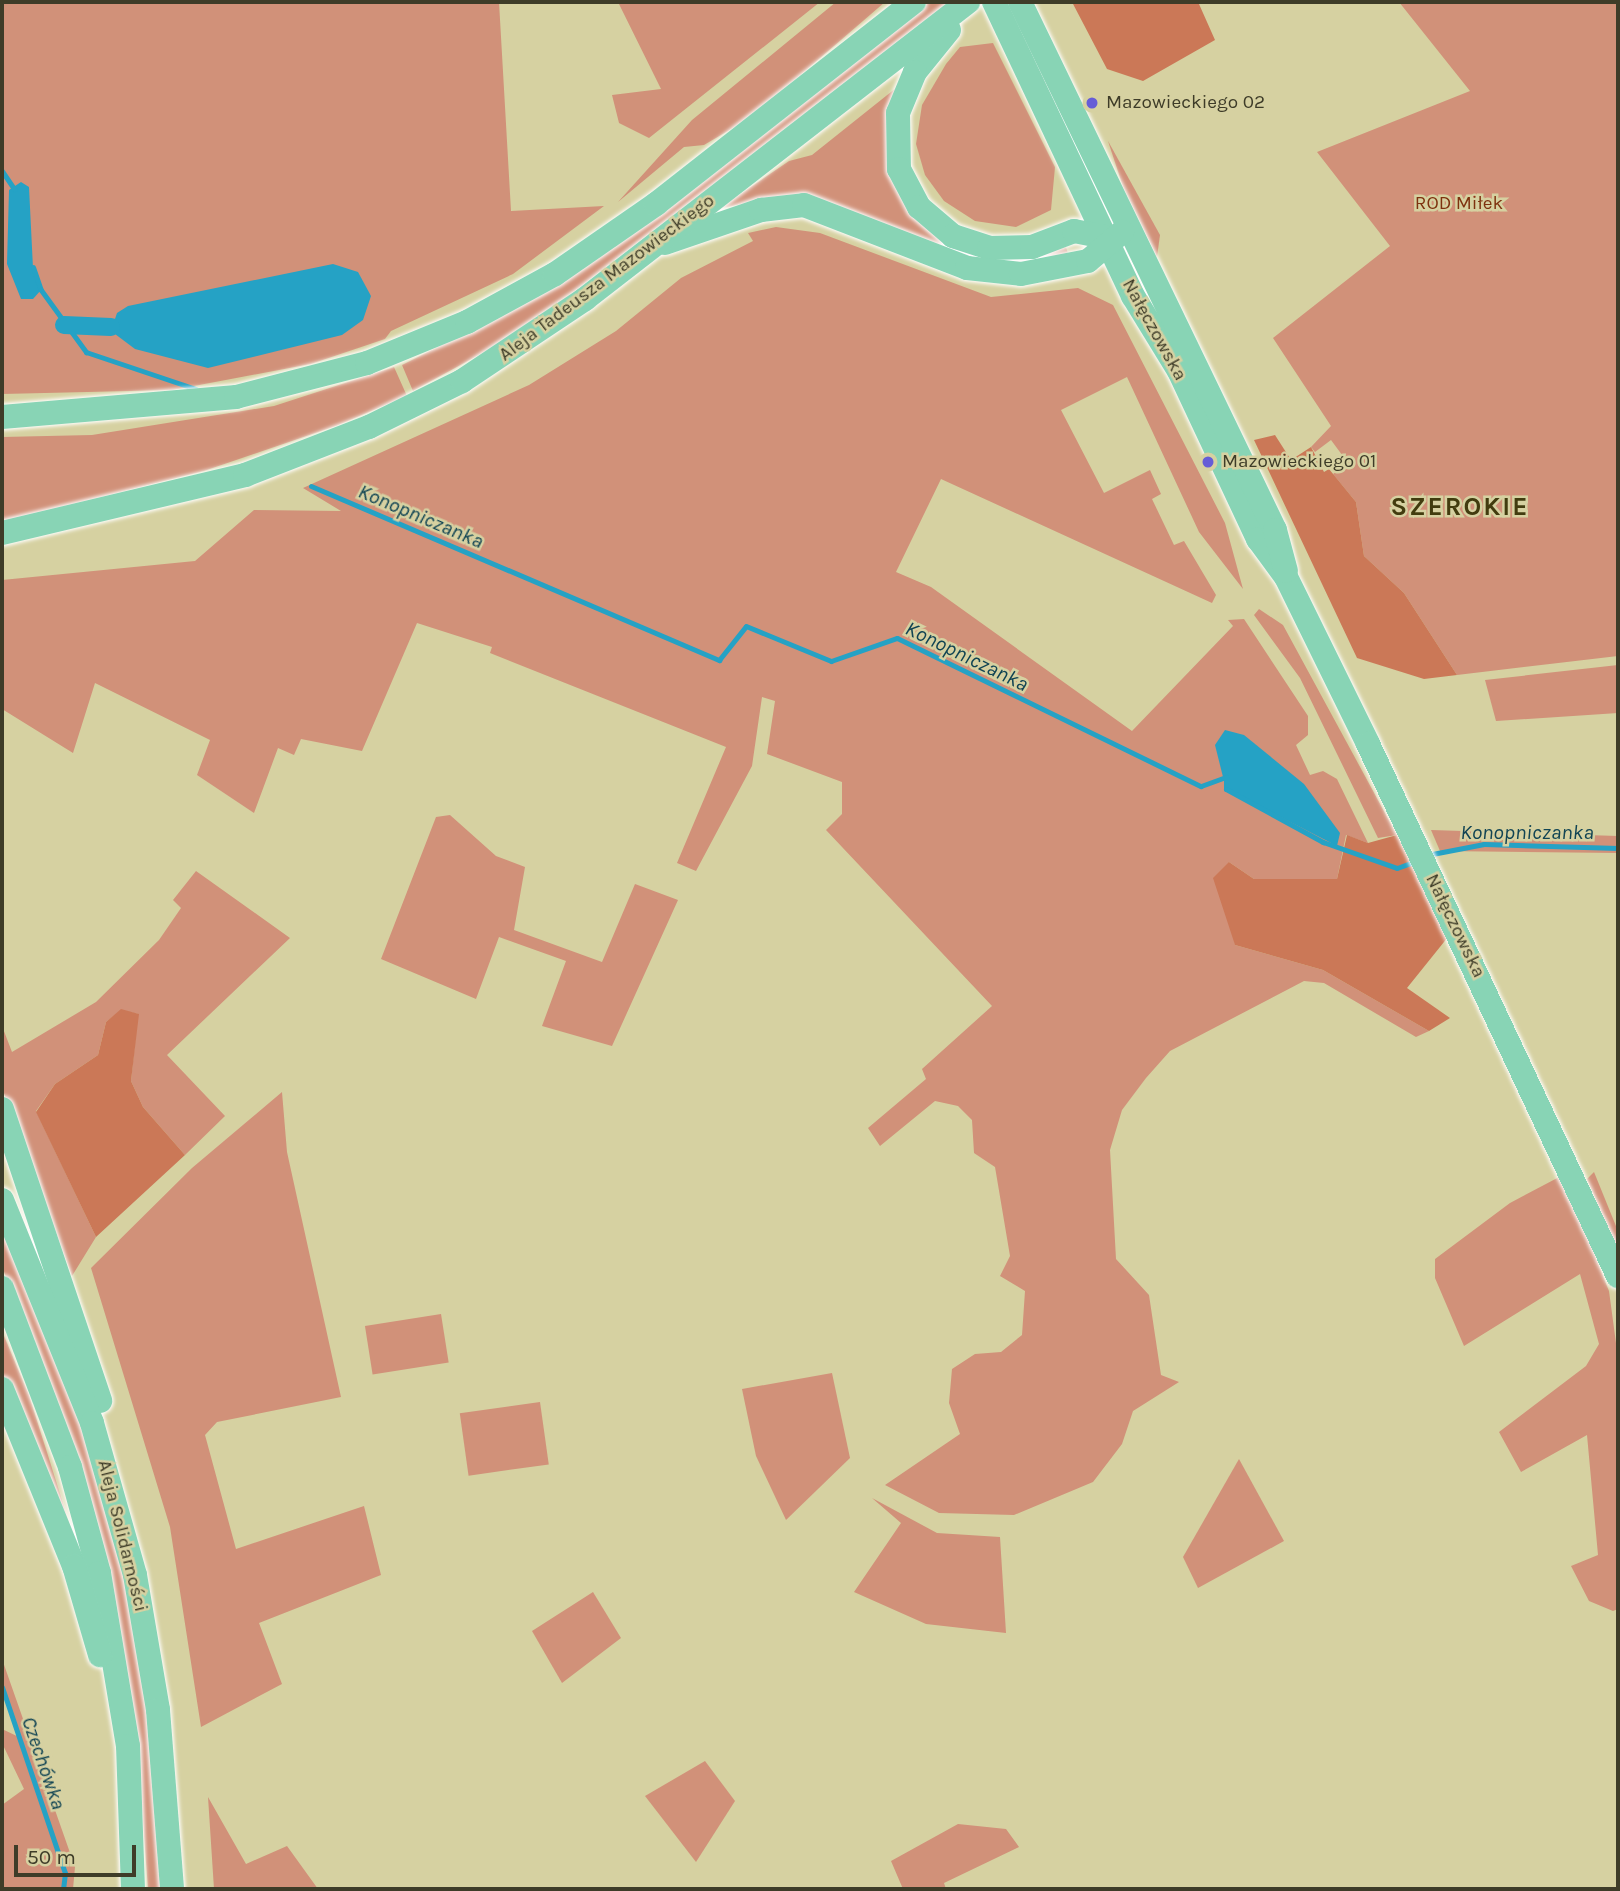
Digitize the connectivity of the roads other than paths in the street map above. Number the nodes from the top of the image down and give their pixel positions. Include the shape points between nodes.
1 (914, 2) edge
2 (969, 2) edge
3 (994, 2) edge
4 (1020, 2) edge
5 (1039, 67) junction
6 (1079, 176) junction
7 (1074, 232) junction
8 (1119, 234) junction
9 (656, 245) junction
10 (1088, 261) junction
11 (1125, 278) junction
12 (2, 417) edge
13 (2, 533) edge
14 (1286, 578) junction
15 (2, 1110) edge
16 (2, 1200) edge
17 (1618, 1276) edge
18 (2, 1288) edge
19 (2, 1389) edge
20 (135, 1575) junction
21 (133, 1887) edge
22 (172, 1889) edge

1 - 12 main road, Aleja Tadeusza Mazowieckiego via 592,248 521,294 414,346 236,397
2 - 7 main road via 919,66 901,101 895,140 906,185 928,217 969,243 1032,247
2 - 9 main road, Aleja Tadeusza Mazowieckiego
3 - 5 main road, Nałęczowska
4 - 5 main road, Nałęczowska
5 - 6 main road, Nałęczowska
5 - 8 main road, Nałęczowska
6 - 7 main road
6 - 8 main road, Nałęczowska
7 - 8 main road
8 - 10 main road
8 - 11 main road, Nałęczowska
8 - 14 main road, Nałęczowska via 1275,530
9 - 10 main road via 761,210 804,205 985,272 1039,272
9 - 13 main road, Aleja Tadeusza Mazowieckiego via 514,350 435,395 300,456 155,499
10 - 11 main road
11 - 14 main road, Nałęczowska via 1179,371 1258,538
14 - 17 main road, Nałęczowska via 1445,904
15 - 20 main road via 122,1468
16 - 20 main road, Aleja Solidarności via 92,1423
18 - 21 main road, Aleja Solidarności via 66,1456 99,1573 127,1735
19 - 21 main road via 92,1625 110,1705
20 - 22 main road, Aleja Solidarności via 158,1710

